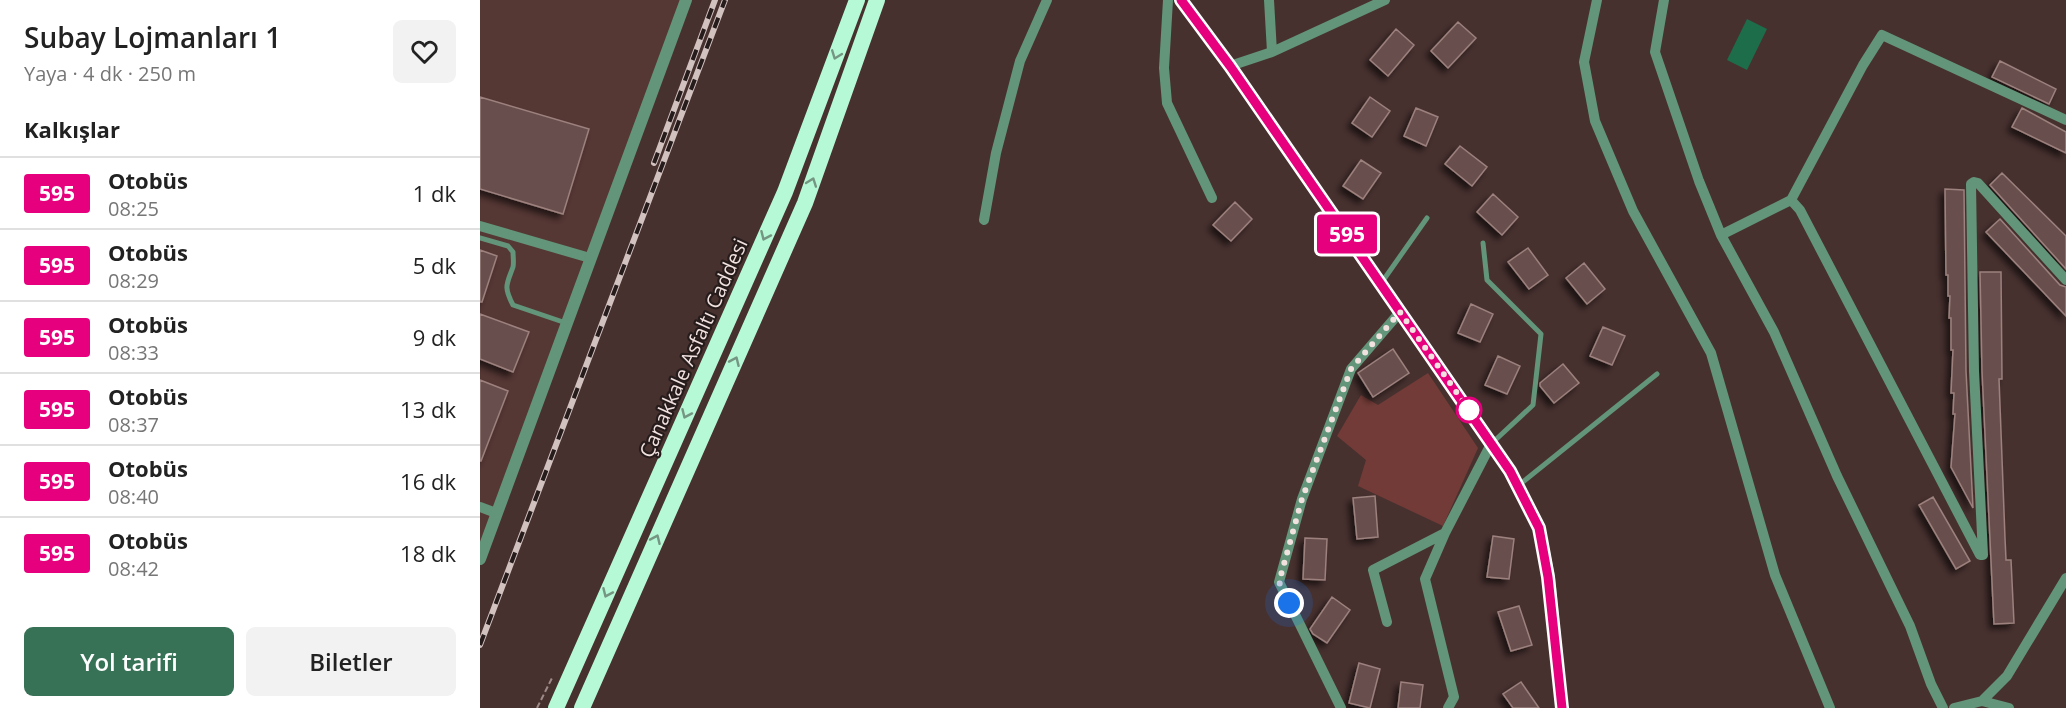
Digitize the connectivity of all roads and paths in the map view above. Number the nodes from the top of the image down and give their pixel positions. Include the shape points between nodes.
1 (686, 0) edge
2 (857, 0) edge
3 (877, 0) edge
4 (1047, 0) edge
5 (1168, 0) edge
6 (1181, 0) edge
7 (1269, 0) edge
8 (1385, 0) edge
9 (1597, 0) edge
10 (1664, 0) edge
11 (1272, 52) junction
12 (1230, 66) junction
13 (2066, 120) edge
14 (1212, 198) dead end
15 (1791, 200) junction
16 (1427, 218) dead end
17 (984, 220) dead end
18 (480, 226) edge
19 (1721, 235) junction
20 (480, 237) edge
21 (1483, 243) dead end
22 (590, 258) junction
23 (2066, 280) edge
24 (1381, 284) junction
25 (1400, 312) junction
26 (566, 323) junction
27 (1657, 374) dead end
28 (1491, 444) junction
29 (1518, 486) junction
30 (480, 507) edge
31 (496, 513) junction
32 (1445, 533) junction
33 (480, 559) edge
34 (2066, 578) edge
35 (1387, 622) dead end
36 (1982, 701) junction
37 (556, 708) edge
38 (582, 708) edge
39 (1341, 708) edge
40 (1448, 708) edge
41 (1562, 708) edge
42 (1830, 708) edge
43 (1943, 708) edge
44 (1954, 708) edge
45 (2009, 708) edge

1 - 22 street
2 -> 37 highway, Çanakkale Asfaltı Caddesi via 784,192
38 -> 3 highway via 805,203
4 - 17 street via 1020,61 996,153
5 - 14 street via 1164,68 1167,103
6 - 12 street
7 - 11 street
8 - 11 street
9 - 42 street via 1584,62 1595,121 1634,211 1711,353 1775,575
10 - 19 street via 1655,52
11 - 12 street
12 - 24 street
13 - 15 street via 1882,35
15 - 19 street
15 - 23 street via 1800,210 1980,555 1971,184 1978,183
16 - 24 lane
18 - 22 street
19 - 43 street via 1774,332 1837,476 1910,626 1930,684
20 - 26 lane via 508,246 513,252 507,285 513,305
21 - 28 lane via 1487,280 1541,334 1533,405
22 - 26 street
24 - 25 street
25 - 28 street
25 - 39 street via 1351,369 1302,499 1279,582
26 - 31 street
27 - 29 lane
28 - 29 street
28 - 32 street
29 - 41 street via 1539,528
30 - 31 street
31 - 33 street
32 - 35 street via 1373,570
32 - 40 street via 1425,579 1454,697
34 - 36 street via 2007,676
36 - 44 street
36 - 45 street

